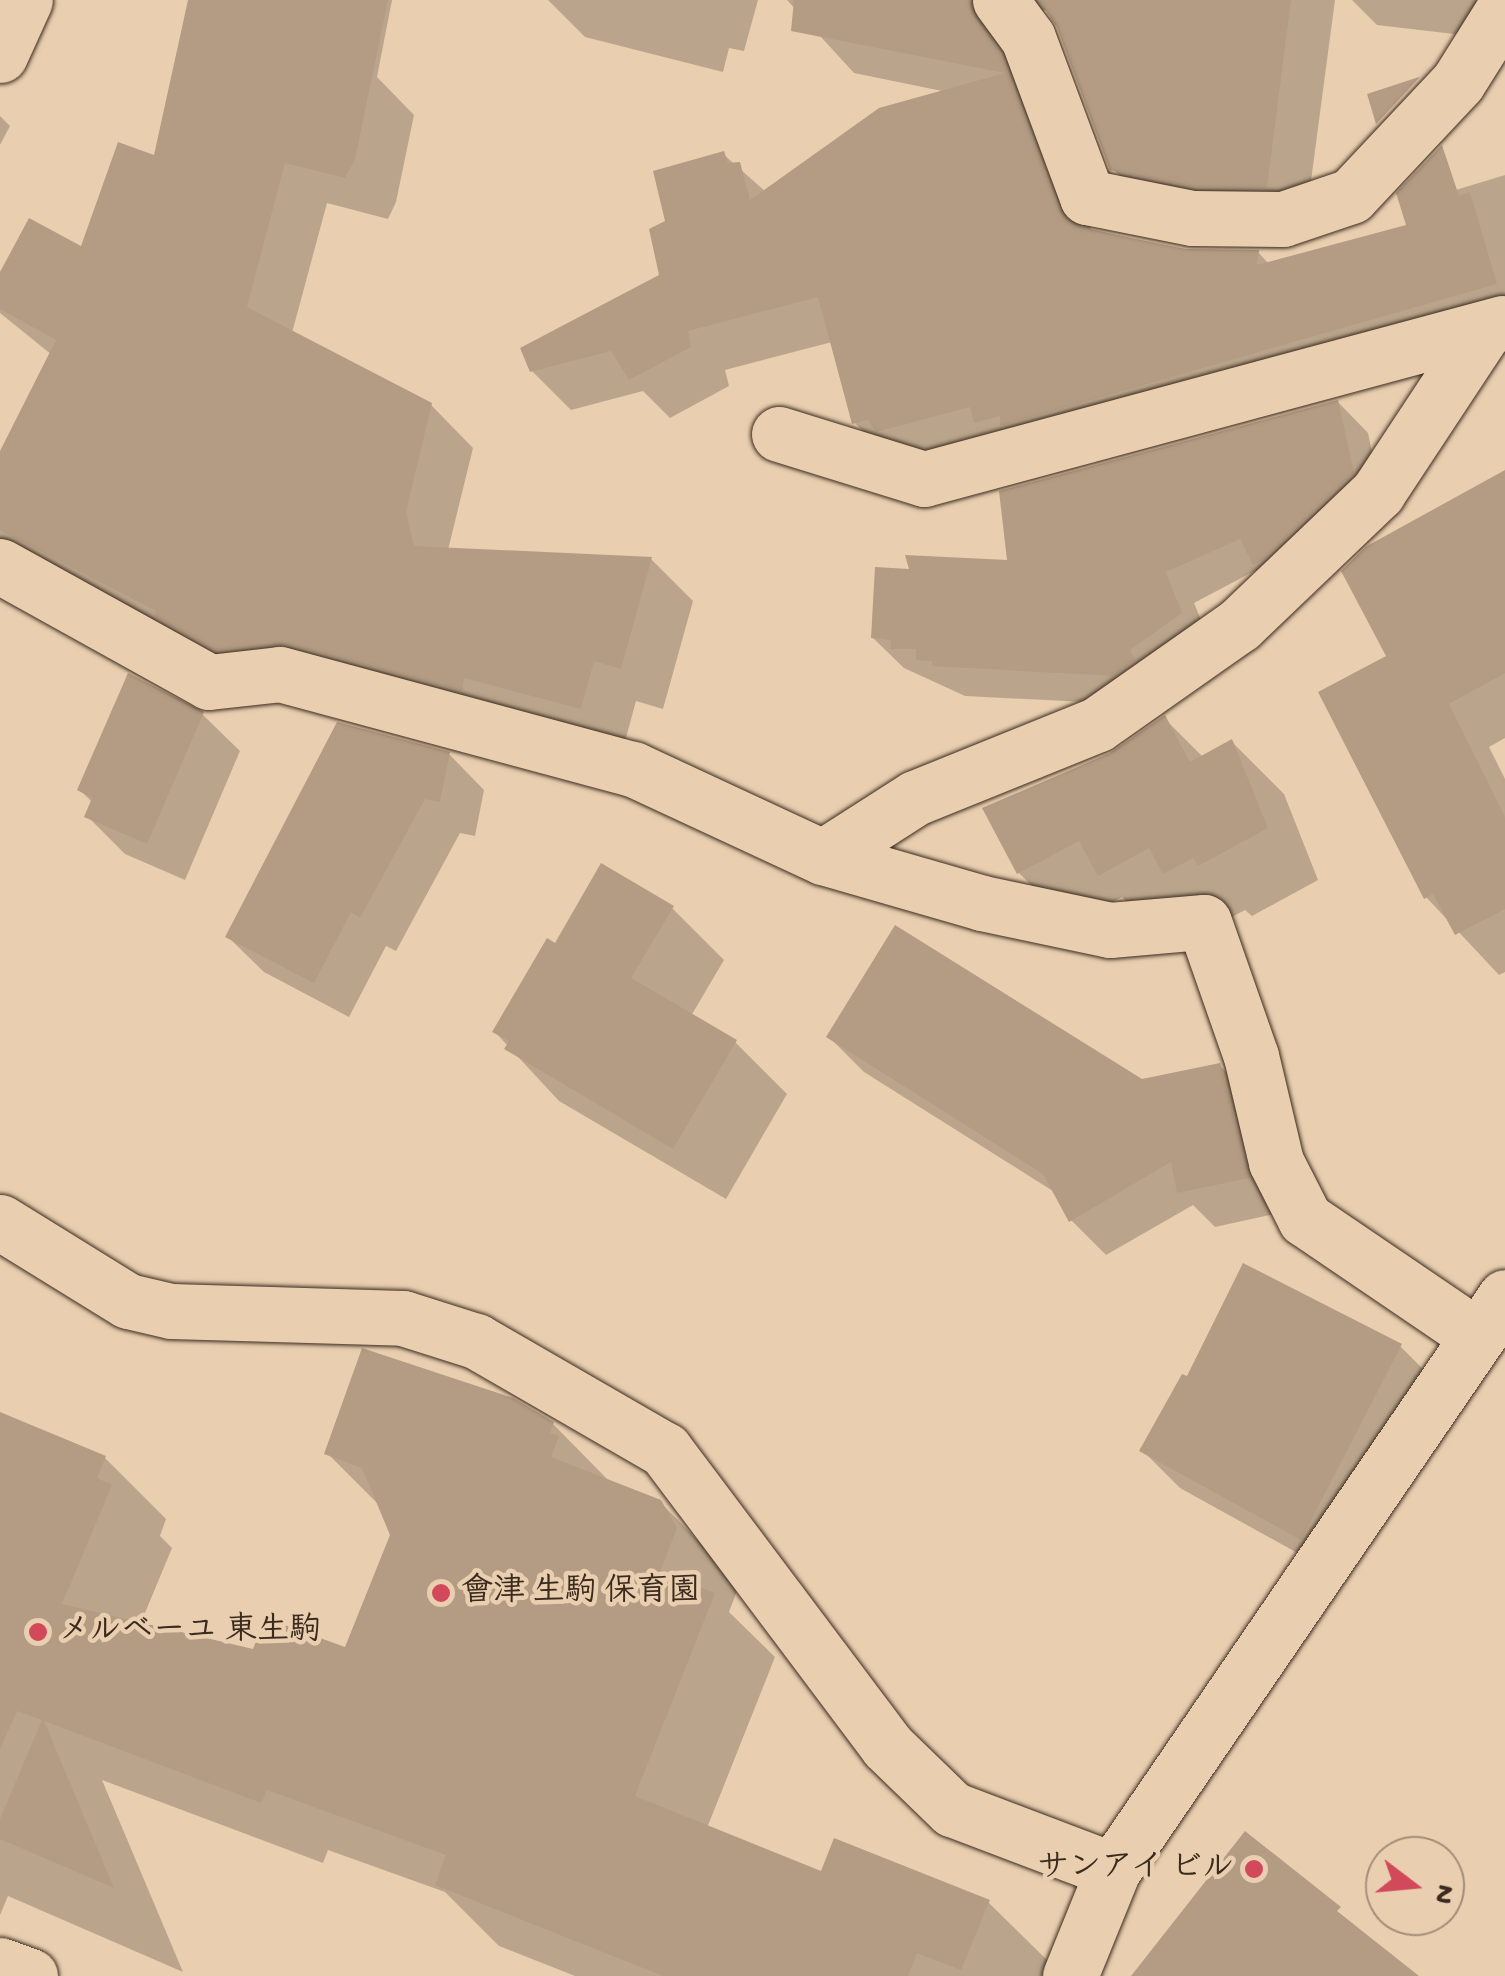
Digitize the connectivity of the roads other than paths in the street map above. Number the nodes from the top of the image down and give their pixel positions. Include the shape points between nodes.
1 (24, 0) edge
2 (1000, 0) edge
3 (1505, 7) edge
4 (0, 55) edge
5 (1496, 325) edge
6 (779, 434) dead end
7 (0, 566) edge
8 (824, 857) junction
9 (0, 1222) edge
10 (1490, 1316) edge
11 (1113, 1870) junction
12 (0, 1965) edge
13 (30, 1976) edge
14 (1070, 1976) edge

1 - 4 main road
2 - 3 main road via 1028,38 1088,197 1192,218 1283,219 1351,196 1458,82
5 - 6 main road via 924,478
5 - 8 main road via 1378,492 1239,625 1098,724 915,798
7 - 8 main road via 209,682 280,674 632,769
8 - 10 main road via 1110,930 1204,922 1251,1056 1276,1162 1305,1220
9 - 11 main road via 128,1301 171,1311 403,1318 476,1341 648,1440 664,1450 887,1746 952,1809
10 - 11 main road via 1408,1446
11 - 14 main road
12 - 13 main road

